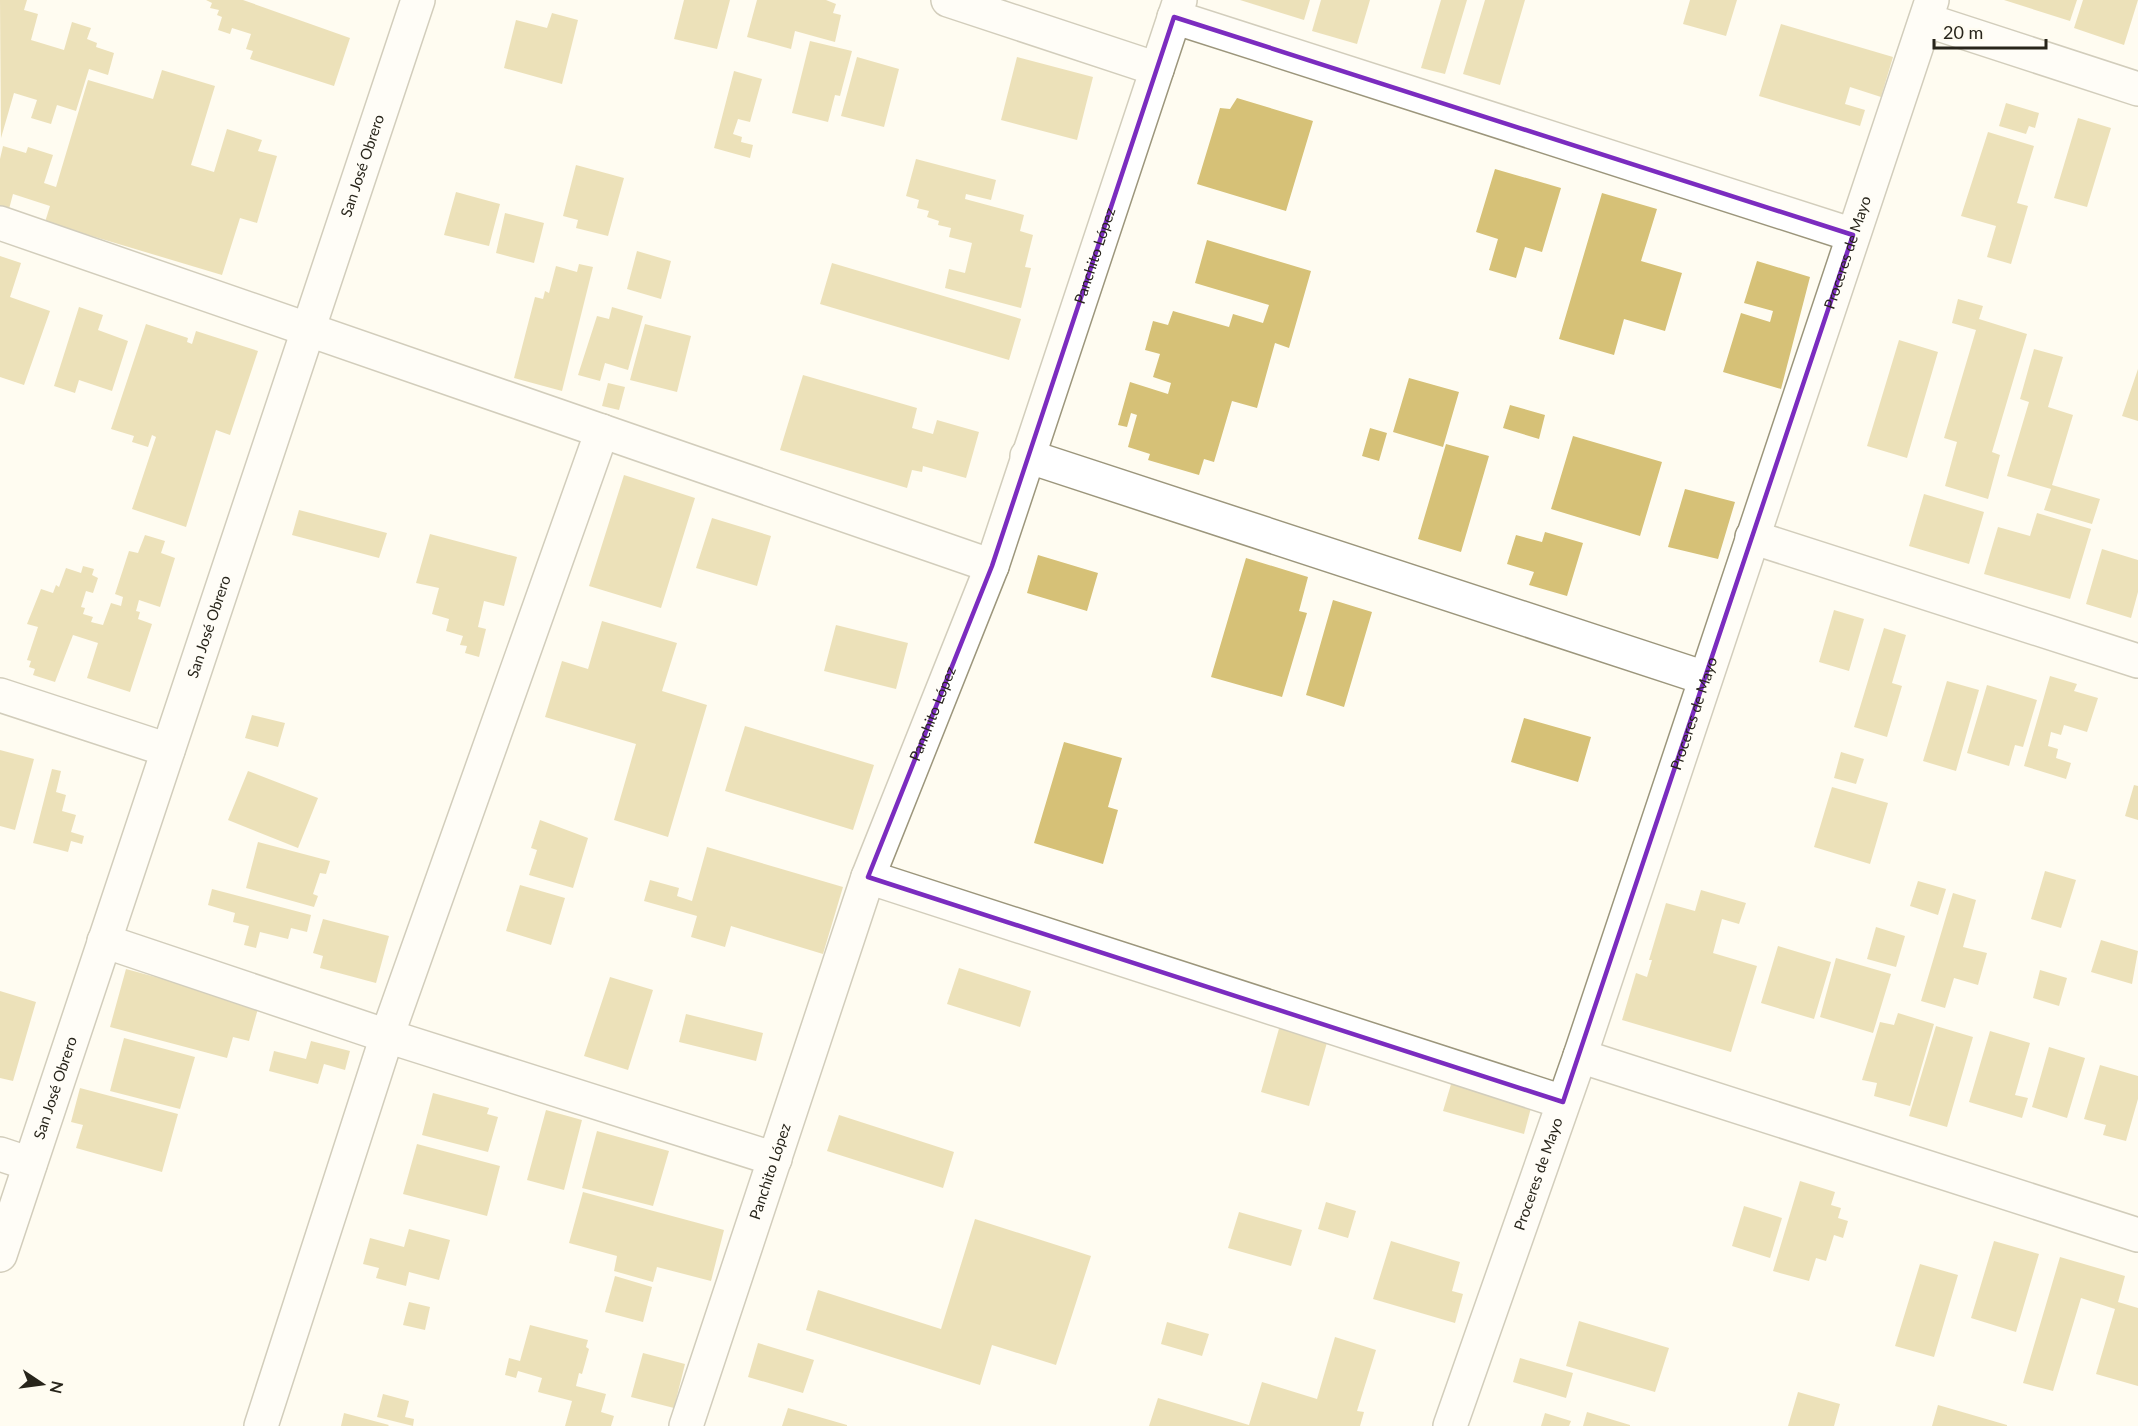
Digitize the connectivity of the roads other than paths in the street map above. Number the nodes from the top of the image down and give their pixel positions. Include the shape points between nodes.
1 (418, 0) edge
2 (948, 0) edge
3 (1177, 9) edge
4 (1929, 10) edge
5 (1157, 69) junction
6 (2138, 90) edge
7 (0, 223) edge
8 (1853, 235) junction
9 (308, 329) junction
10 (602, 431) junction
11 (1027, 456) junction
12 (1752, 537) junction
13 (992, 566) junction
14 (2138, 661) edge
15 (1705, 678) junction
16 (0, 695) edge
17 (168, 750) junction
18 (868, 877) junction
19 (104, 941) junction
20 (387, 1036) junction
21 (1580, 1056) junction
22 (1563, 1102) junction
23 (15, 1159) edge
24 (775, 1160) junction
25 (2138, 1235) edge
26 (0, 1255) edge
27 (261, 1426) edge
28 (686, 1426) edge
29 (1450, 1426) edge

1 - 9 street, San José Obrero
2 - 5 street
3 - 5 street, Panchito López
3 - 8 street
4 - 6 street
4 - 8 street, Proceres de Mayo
5 - 11 street, Panchito López
7 - 9 street
8 - 12 street, Proceres de Mayo
9 - 10 street
9 - 17 street, San José Obrero
10 - 13 street
10 - 20 street
11 - 13 street, Panchito López
11 - 15 street
12 - 14 street
12 - 15 street, Proceres de Mayo
13 - 18 street, Panchito López
15 - 21 street, Proceres de Mayo
16 - 17 street
17 - 19 street, San José Obrero
18 - 22 street
18 - 24 street, Panchito López
19 - 20 street
19 - 23 street, San José Obrero
20 - 24 street
20 - 27 street
21 - 22 street, Proceres de Mayo
21 - 25 street
22 - 29 street, Proceres de Mayo
23 - 26 street, San José Obrero
24 - 28 street, Panchito López

